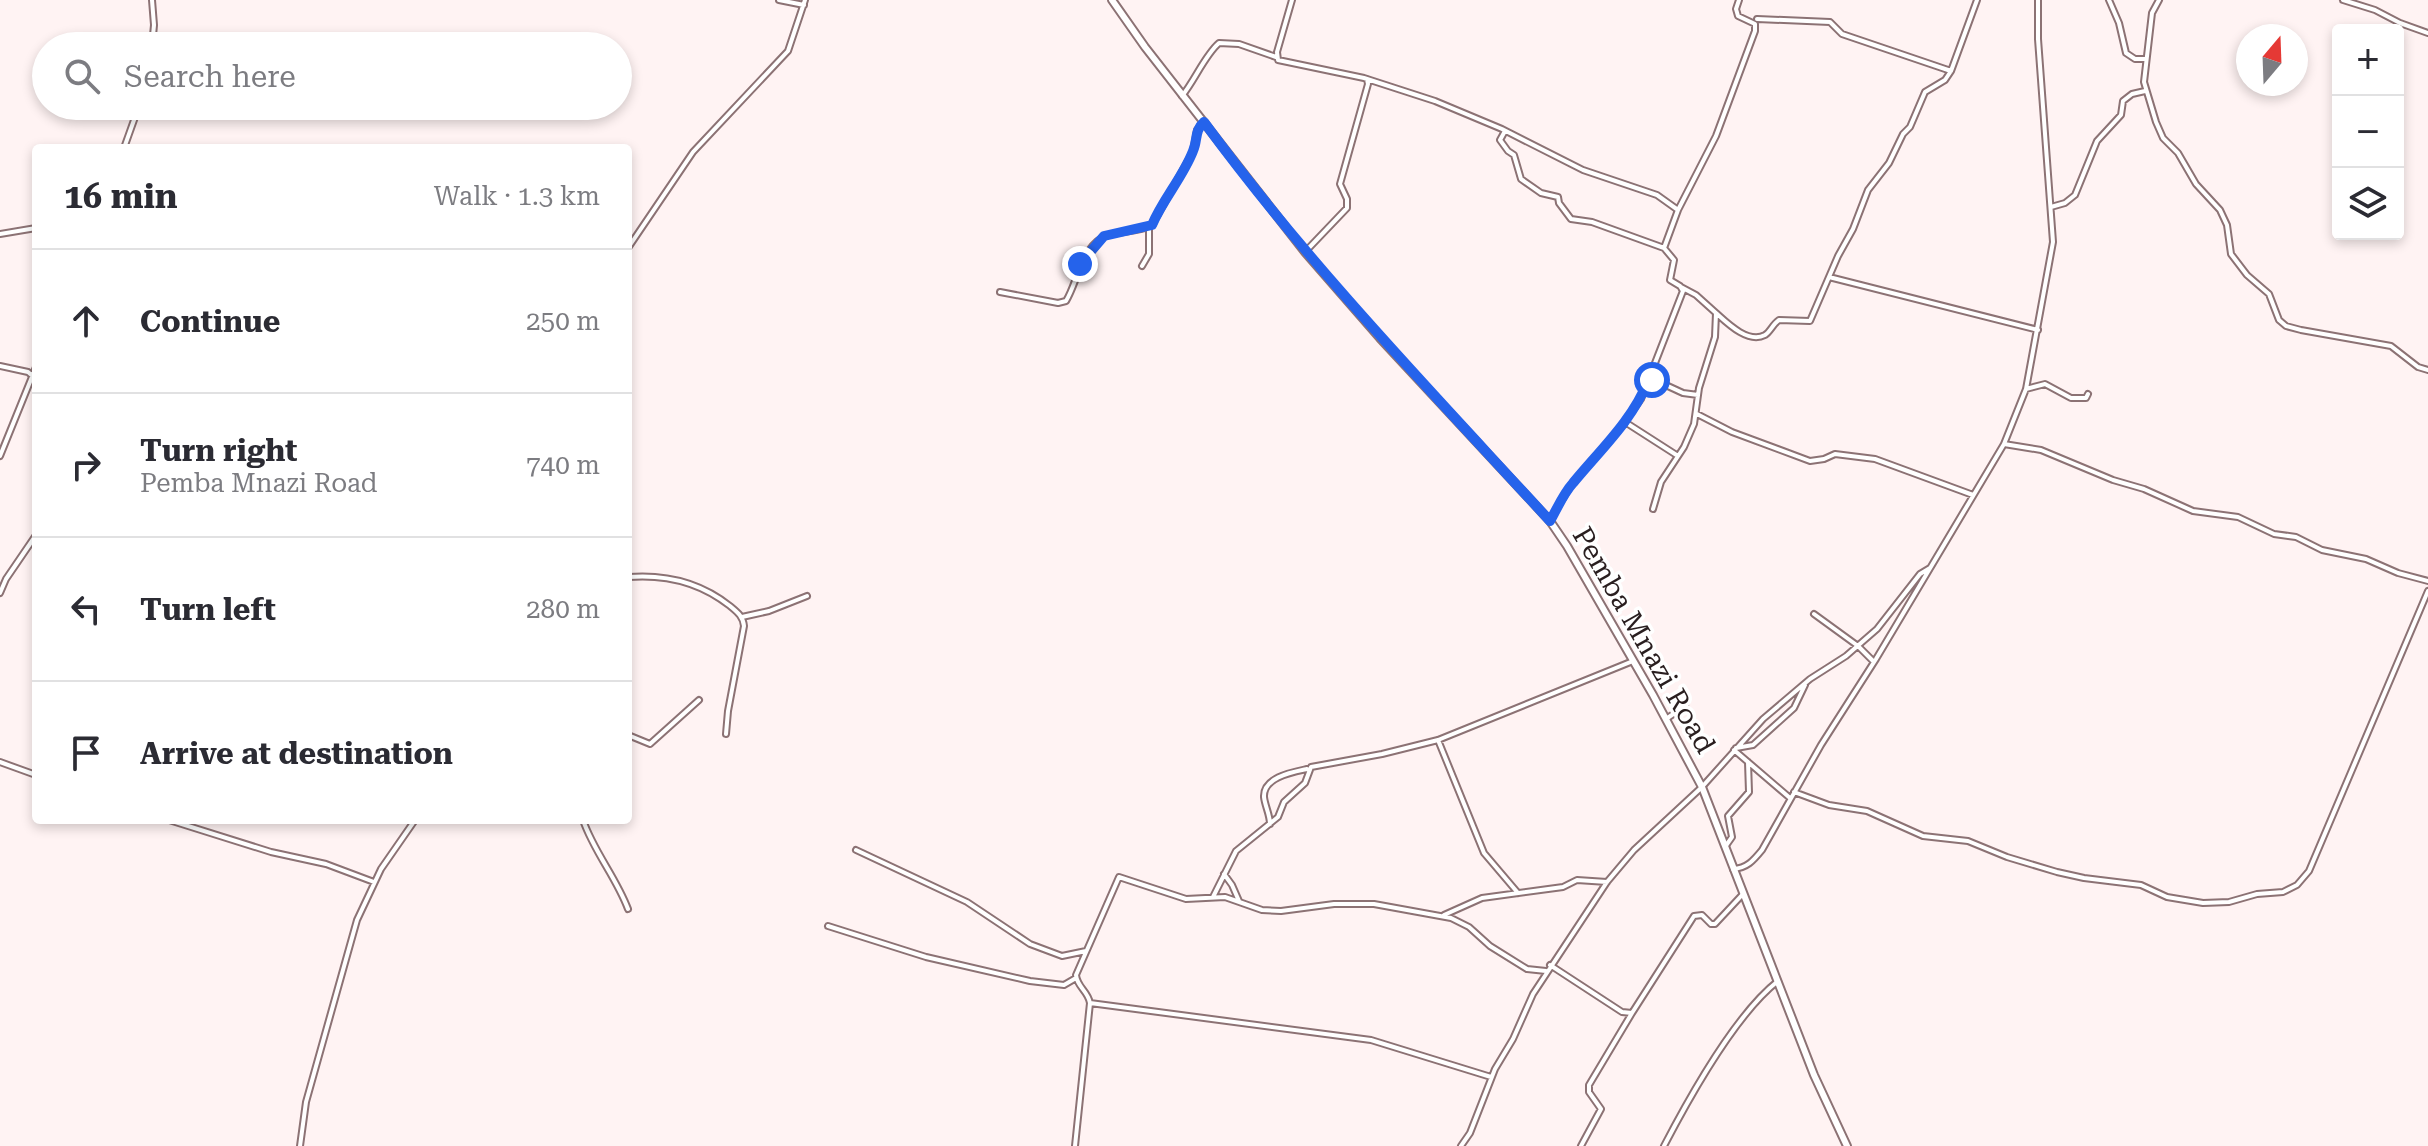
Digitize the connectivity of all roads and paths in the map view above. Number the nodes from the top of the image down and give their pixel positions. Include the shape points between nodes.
1 (152, 0) edge
2 (779, 0) edge
3 (1112, 0) edge
4 (1292, 0) edge
5 (1739, 0) edge
6 (1977, 0) edge
7 (2038, 0) edge
8 (2109, 0) edge
9 (2159, 0) edge
10 (2343, 0) edge
11 (804, 2) edge
12 (1757, 19) dead end
13 (153, 32) edge
14 (2428, 33) edge
15 (1276, 57) junction
16 (2146, 59) junction
17 (1951, 71) junction
18 (1367, 79) junction
19 (2145, 91) junction
20 (1182, 96) junction
21 (134, 120) edge
22 (1204, 122) junction
23 (1505, 131) junction
24 (125, 144) edge
25 (2051, 207) junction
26 (1678, 210) junction
27 (1149, 227) junction
28 (32, 229) edge
29 (0, 234) edge
30 (632, 242) edge
31 (1664, 248) junction
32 (1305, 252) junction
33 (1142, 266) dead end
34 (1829, 277) junction
35 (1679, 286) junction
36 (1000, 292) dead end
37 (1716, 313) junction
38 (2038, 330) junction
39 (0, 366) edge
40 (2428, 370) edge
41 (32, 376) edge
42 (1648, 381) junction
43 (32, 382) edge
44 (2026, 389) junction
45 (2088, 394) dead end
46 (1698, 395) junction
47 (1697, 414) junction
48 (1625, 422) junction
49 (2004, 444) junction
50 (0, 456) edge
51 (1678, 456) junction
52 (1973, 495) junction
53 (1653, 509) dead end
54 (1550, 521) junction
55 (32, 541) edge
56 (1930, 568) junction
57 (632, 577) edge
58 (2428, 581) edge
59 (2428, 591) edge
60 (0, 593) edge
61 (807, 596) dead end
62 (1814, 614) dead end
63 (742, 617) junction
64 (1858, 646) junction
65 (1633, 661) junction
66 (1874, 662) junction
67 (1806, 683) junction
68 (699, 700) dead end
69 (1686, 700) dead end
70 (1666, 719) junction
71 (726, 734) dead end
72 (632, 737) edge
73 (1438, 740) junction
74 (1735, 749) junction
75 (0, 762) edge
76 (1748, 762) junction
77 (1309, 768) junction
78 (32, 774) edge
79 (1702, 787) junction
80 (1794, 792) junction
81 (1790, 798) junction
82 (182, 824) edge
83 (412, 824) edge
84 (585, 824) edge
85 (1270, 825) junction
86 (1725, 847) junction
87 (856, 850) dead end
88 (1733, 869) junction
89 (1224, 874) junction
90 (374, 882) junction
91 (1607, 882) junction
92 (1518, 893) junction
93 (1743, 894) junction
94 (1213, 897) junction
95 (1239, 901) junction
96 (628, 909) dead end
97 (1442, 916) junction
98 (828, 926) dead end
99 (1086, 951) junction
100 (1550, 965) junction
101 (1546, 971) junction
102 (1076, 978) junction
103 (1778, 981) junction
104 (1090, 1003) junction
105 (1632, 1013) junction
106 (1491, 1077) junction
107 (300, 1146) edge
108 (1075, 1146) edge
109 (1461, 1146) edge
110 (1581, 1146) edge
111 (1664, 1146) edge
112 (1847, 1146) edge

1 - 13 street
2 - 11 street
3 - 20 main road, Pemba Mnazi Road
4 - 15 street
5 - 26 street via 1738,16 1755,24 1755,31 1716,136
6 - 17 street
7 - 25 street
8 - 16 street via 2126,53
9 - 16 street via 2152,13
10 - 14 street
11 - 30 street via 788,51 693,152
12 - 17 street via 1830,22 1842,34
15 - 18 street
15 - 20 street via 1219,43
16 - 19 street
17 - 34 street via 1925,92 1910,127 1868,190
18 - 23 street
18 - 32 street via 1340,184 1347,208
19 - 25 street via 2123,101 2121,115 2092,150 2075,195
19 - 40 street via 2163,138 2220,210 2231,254 2269,294 2281,323 2395,347
20 - 22 main road, Pemba Mnazi Road
21 - 24 street
22 - 27 street via 1193,152
22 - 32 main road, Pemba Mnazi Road
23 - 26 street via 1583,170 1657,195
23 - 31 street via 1500,140 1514,155 1520,177 1541,193 1558,197 1571,219
25 - 38 street via 2052,255
26 - 31 street
27 - 33 street via 1149,254
27 - 36 street via 1102,238 1077,268 1076,282 1064,302
28 - 29 street
31 - 35 street via 1674,260 1670,280
32 - 54 main road, Pemba Mnazi Road
34 - 37 street via 1807,323 1779,320 1765,335 1746,335
34 - 38 street
35 - 37 street
35 - 42 street via 1683,291
37 - 46 street via 1715,337
38 - 44 street
39 - 41 street
42 - 46 street
42 - 48 street
43 - 50 street
44 - 45 street via 2045,384 2072,399
44 - 49 street
46 - 47 street
47 - 51 street
47 - 52 street via 1810,461 1835,454 1875,459
48 - 51 street
48 - 54 street via 1571,485
49 - 52 street
49 - 58 street via 2041,450 2193,511 2238,517 2274,534
51 - 53 street via 1661,482
52 - 56 street
54 - 65 main road, Pemba Mnazi Road
55 - 60 street
56 - 64 street
56 - 66 street
57 - 63 street via 657,575 696,585
59 - 80 street via 2309,871 2283,892 2215,904 2167,897 2141,885 2057,872 1968,841 1910,832 1867,811
61 - 63 street
62 - 64 street
63 - 71 street
64 - 66 street
64 - 67 street
65 - 70 main road, Pemba Mnazi Road
65 - 73 street
66 - 80 street
67 - 74 street
67 - 74 street via 1794,708 1753,745
68 - 72 street via 650,744
69 - 70 street
70 - 79 main road, Pemba Mnazi Road
73 - 77 street
73 - 92 street via 1484,853
74 - 76 street
74 - 79 street
75 - 78 street
76 - 81 street
76 - 86 street via 1749,792 1728,816 1732,837
77 - 85 street via 1305,783
77 - 85 street via 1279,777 1266,789
79 - 86 main road, Pemba Mnazi Road
79 - 91 street
80 - 81 street
81 - 88 street via 1753,862
82 - 90 street
83 - 90 street
84 - 96 street
85 - 89 street via 1236,851
86 - 88 main road, Pemba Mnazi Road
87 - 99 street via 967,902 1030,944 1062,956
88 - 93 main road, Pemba Mnazi Road
89 - 94 street
89 - 95 street
90 - 107 street via 346,952 306,1102
91 - 92 street via 1577,880
91 - 100 street
92 - 97 street via 1482,898
93 - 103 main road, Pemba Mnazi Road
93 - 105 street via 1715,924 1694,916
94 - 95 street
94 - 99 street via 1186,899 1119,877
95 - 97 street via 1262,910 1374,904
97 - 101 street via 1459,921 1527,969
98 - 102 street via 926,957 1030,981 1064,985
99 - 102 street
100 - 101 street
100 - 105 street via 1622,1012
101 - 106 street
102 - 104 street
103 - 111 street via 1725,1045
103 - 112 main road, Pemba Mnazi Road
104 - 106 street via 1371,1040
104 - 108 street
105 - 110 street via 1589,1085 1601,1109
106 - 109 street

